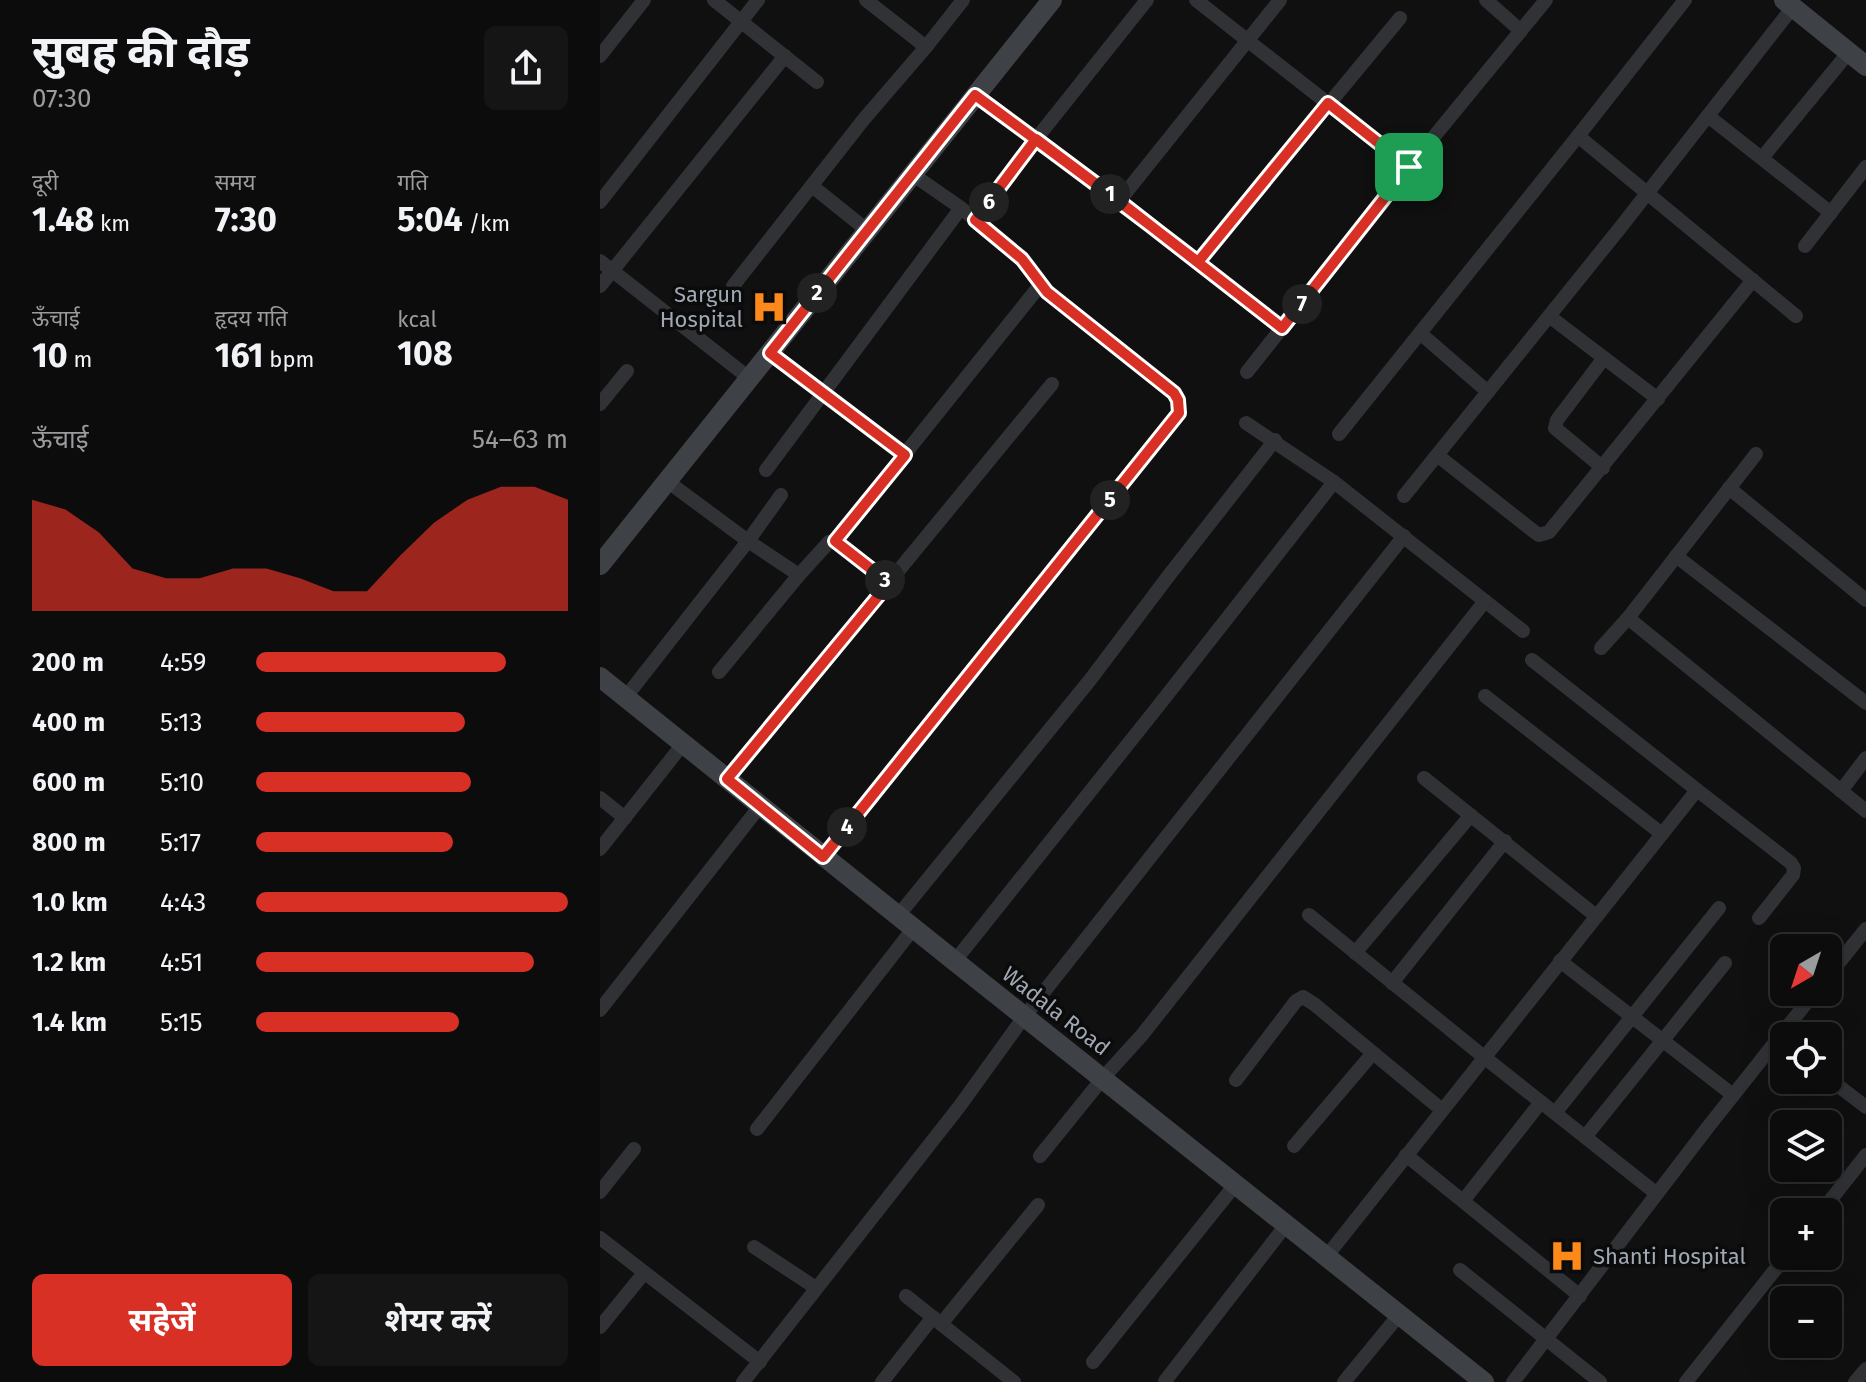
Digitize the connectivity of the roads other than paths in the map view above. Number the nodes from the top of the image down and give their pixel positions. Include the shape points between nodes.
1 (644, 0) edge
2 (714, 0) edge
3 (758, 0) edge
4 (866, 0) edge
5 (963, 0) edge
6 (1147, 0) edge
7 (1196, 0) edge
8 (1280, 0) edge
9 (1486, 0) edge
10 (1546, 0) edge
11 (1685, 0) edge
12 (1043, 3) edge
13 (1789, 4) edge
14 (1400, 18) dead end
15 (741, 21) junction
16 (1521, 31) junction
17 (1247, 40) junction
18 (926, 47) junction
19 (600, 56) edge
20 (785, 56) junction
21 (1860, 58) edge
22 (817, 82) dead end
23 (975, 95) junction
24 (1328, 103) junction
25 (1708, 116) junction
26 (1578, 136) junction
27 (1036, 139) junction
28 (1762, 158) junction
29 (1409, 167) junction
30 (1866, 167) edge
31 (912, 174) junction
32 (812, 186) junction
33 (1647, 193) junction
34 (1119, 201) junction
35 (600, 202) edge
36 (961, 208) junction
37 (1831, 213) junction
38 (975, 220) junction
39 (868, 231) junction
40 (1805, 246) dead end
41 (1198, 262) junction
42 (606, 266) edge
43 (1753, 280) junction
44 (1041, 284) junction
45 (600, 286) edge
46 (733, 286) dead end
47 (1549, 316) junction
48 (1796, 316) dead end
49 (1282, 328) junction
50 (1420, 333) junction
51 (770, 353) junction
52 (1604, 358) junction
53 (627, 371) dead end
54 (1247, 372) dead end
55 (749, 378) junction
56 (1052, 384) dead end
57 (1488, 392) junction
58 (823, 393) junction
59 (1658, 399) junction
60 (600, 404) edge
61 (1246, 423) dead end
62 (1339, 434) dead end
63 (1275, 440) junction
64 (1756, 454) dead end
65 (905, 455) junction
66 (1437, 455) junction
67 (1603, 468) junction
68 (766, 470) dead end
69 (667, 481) junction
70 (1334, 482) junction
71 (1729, 488) junction
72 (781, 495) dead end
73 (1404, 496) dead end
74 (1404, 536) junction
75 (748, 541) junction
76 (835, 541) junction
77 (1676, 556) junction
78 (600, 565) edge
79 (799, 575) junction
80 (889, 583) junction
81 (1866, 600) edge
82 (1485, 601) junction
83 (1628, 618) junction
84 (1523, 631) dead end
85 (1601, 648) dead end
86 (1532, 660) dead end
87 (719, 672) dead end
88 (600, 677) edge
89 (1485, 696) dead end
90 (625, 698) junction
91 (1866, 703) edge
92 (683, 744) junction
93 (1866, 758) edge
94 (1424, 778) dead end
95 (727, 779) junction
96 (1697, 790) junction
97 (1841, 791) junction
98 (600, 798) edge
99 (760, 806) junction
100 (1866, 811) edge
101 (1471, 815) junction
102 (625, 818) junction
103 (1662, 834) junction
104 (1505, 841) junction
105 (600, 849) edge
106 (823, 857) junction
107 (1719, 908) dead end
108 (1309, 915) dead end
109 (1596, 916) junction
110 (1759, 918) dead end
111 (905, 923) junction
112 (1866, 929) edge
113 (1355, 953) junction
114 (1842, 959) edge
115 (1560, 961) junction
116 (954, 962) junction
117 (1725, 963) dead end
118 (1392, 983) junction
119 (600, 1010) edge
120 (1024, 1017) junction
121 (1633, 1018) junction
122 (1662, 1040) junction
123 (1373, 1053) junction
124 (1770, 1053) edge
125 (1484, 1057) junction
126 (1103, 1078) junction
127 (1236, 1080) dead end
128 (1842, 1089) edge
129 (1733, 1095) junction
130 (1541, 1102) junction
131 (1866, 1107) edge
132 (1442, 1110) junction
133 (1555, 1113) junction
134 (757, 1129) dead end
135 (1585, 1137) junction
136 (1294, 1146) dead end
137 (634, 1149) dead end
138 (1406, 1155) junction
139 (1866, 1155) edge
140 (1040, 1156) dead end
141 (1235, 1185) junction
142 (600, 1192) edge
143 (1657, 1194) junction
144 (1832, 1198) edge
145 (1463, 1201) junction
146 (1038, 1205) dead end
147 (1286, 1225) junction
148 (600, 1238) edge
149 (754, 1247) dead end
150 (1326, 1257) junction
151 (1460, 1270) dead end
152 (1775, 1270) edge
153 (644, 1273) junction
154 (816, 1288) junction
155 (906, 1296) dead end
156 (1580, 1296) junction
157 (1399, 1315) junction
158 (937, 1320) junction
159 (600, 1326) edge
160 (1547, 1339) junction
161 (760, 1362) junction
162 (1093, 1362) dead end
163 (1866, 1369) edge
164 (1165, 1381) edge
165 (743, 1382) edge
166 (882, 1382) edge
167 (1014, 1382) edge
168 (1344, 1382) edge
169 (1484, 1382) edge
170 (1513, 1382) edge
171 (1600, 1382) edge
172 (1686, 1382) edge
173 (1855, 1382) edge

1 - 19 street
2 - 15 street
3 - 15 street
4 - 18 street
5 - 18 street
6 - 27 street
7 - 17 street
8 - 17 street
9 - 16 street
10 - 16 street
11 - 26 street
12 - 23 street
13 - 21 street
13 - 25 street
14 - 24 street
15 - 20 street
15 - 35 street
16 - 29 street
17 - 24 street
17 - 34 street
18 - 32 street
20 - 22 street
20 - 42 street
21 - 28 street
23 - 27 street
23 - 31 street
24 - 29 street
24 - 41 street
25 - 28 street
25 - 33 street
26 - 33 street
26 - 50 street
27 - 34 street
27 - 38 street
28 - 37 street
29 - 49 street
30 - 37 street
31 - 36 street
31 - 39 street
32 - 39 street
32 - 46 street
33 - 43 street
33 - 47 street
34 - 41 street
36 - 38 street
36 - 58 street
37 - 40 street
38 - 44 street via 1022,259
39 - 51 street
41 - 49 street
42 - 45 street
42 - 55 street
43 - 48 street
43 - 59 street
44 - 65 street
44 - 106 street via 1174,393 1179,413
47 - 52 street
47 - 57 street
49 - 54 street
50 - 57 street
50 - 62 street
51 - 55 street
51 - 58 street
52 - 59 street
52 - 67 street via 1555,428
53 - 60 street
55 - 69 street
56 - 80 street
57 - 66 street
58 - 65 street
58 - 68 street
59 - 67 street
61 - 63 street
63 - 70 street
63 - 111 street
64 - 71 street
65 - 76 street
66 - 67 street via 1539,535 1549,532
66 - 73 street
69 - 75 street
69 - 78 street
70 - 74 street
70 - 116 street
71 - 77 street
71 - 81 street
72 - 75 street
74 - 82 street
74 - 120 street
75 - 79 street
75 - 90 street
76 - 79 street
76 - 80 street
77 - 83 street
77 - 91 street
79 - 87 street
80 - 95 street
82 - 84 street
82 - 126 street
83 - 85 street
83 - 97 street
86 - 96 street
88 - 90 street, Wadala Road
89 - 103 street
90 - 92 street, Wadala Road
92 - 95 street, Wadala Road
92 - 102 street
93 - 97 street
94 - 101 street
95 - 99 street, Wadala Road
96 - 103 street
96 - 110 street via 1794,868
97 - 100 street
98 - 102 street
99 - 106 street, Wadala Road
99 - 119 street
101 - 104 street
101 - 113 street
102 - 105 street
103 - 109 street
104 - 109 street
104 - 118 street
106 - 111 street, Wadala Road
107 - 121 street
108 - 113 street
109 - 115 street
111 - 116 street, Wadala Road
111 - 134 street
112 - 114 street
113 - 118 street
115 - 121 street
115 - 125 street
116 - 120 street, Wadala Road
117 - 122 street
118 - 125 street
120 - 126 street, Wadala Road
120 - 154 street
121 - 122 street
121 - 133 street
122 - 129 street
122 - 135 street
123 - 127 street via 1303,997
123 - 132 street
123 - 136 street
124 - 129 street
125 - 130 street
125 - 132 street
126 - 140 street
126 - 141 street, Wadala Road
128 - 131 street
129 - 143 street
130 - 133 street
130 - 145 street
132 - 138 street
133 - 135 street
135 - 143 street
137 - 142 street
138 - 145 street
138 - 150 street
139 - 144 street
141 - 147 street, Wadala Road
141 - 162 street
143 - 156 street
145 - 156 street
146 - 158 street
147 - 150 street, Wadala Road
147 - 164 street
148 - 153 street
149 - 154 street
150 - 157 street, Wadala Road
151 - 160 street
152 - 172 street
153 - 159 street
153 - 161 street
154 - 161 street
155 - 158 street
156 - 160 street
157 - 168 street
157 - 169 street, Wadala Road
158 - 166 street
158 - 167 street
160 - 170 street
160 - 171 street
161 - 165 street
163 - 173 street

